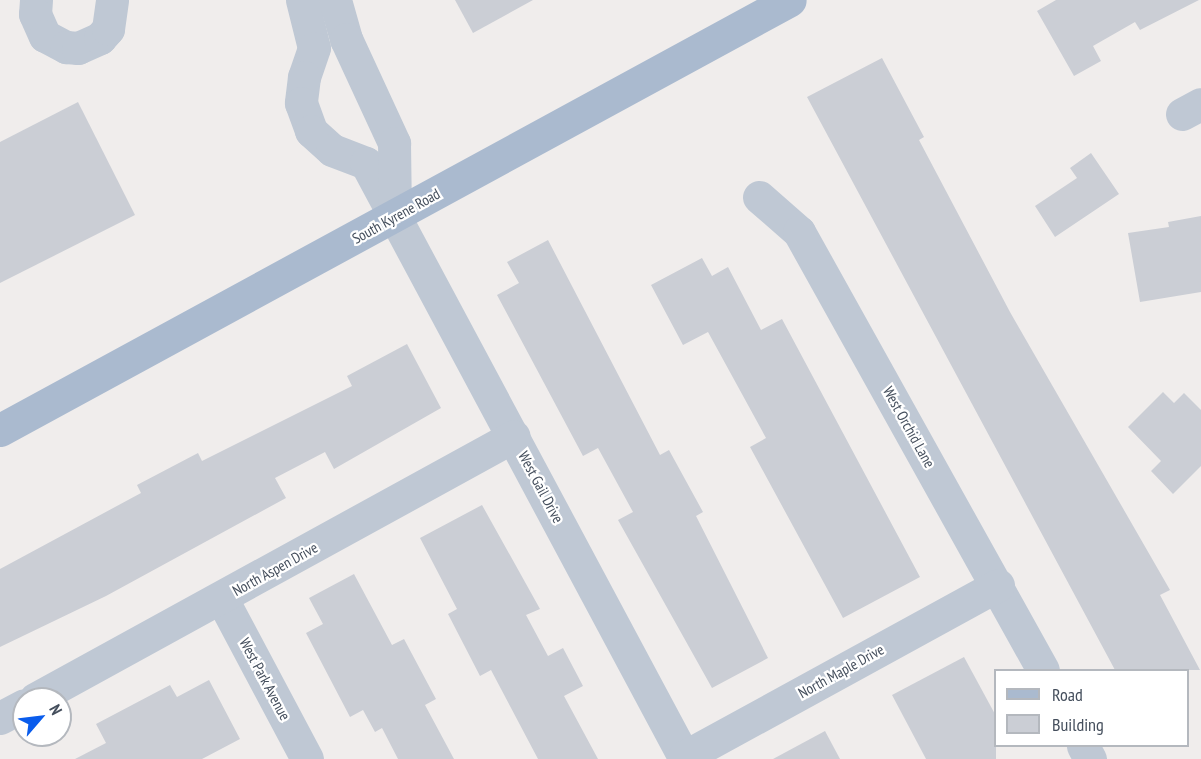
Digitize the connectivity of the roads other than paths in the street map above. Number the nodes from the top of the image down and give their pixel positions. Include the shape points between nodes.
1 (36, 0) edge
2 (112, 0) edge
3 (302, 0) edge
4 (336, 0) edge
5 (790, 0) edge
6 (759, 197) dead end
7 (395, 217) junction
8 (0, 430) edge
9 (514, 436) junction
10 (998, 585) junction
11 (222, 599) junction
12 (1042, 669) edge
13 (57, 687) edge
14 (685, 758) edge
15 (308, 759) edge

1 - 2 street via 35,14 45,36 60,45 78,48 100,38 108,29
3 - 7 street, West Gail Drive via 314,48 301,102 311,131 332,150 366,163
4 - 7 street, West Gail Drive via 346,39 394,142
5 - 7 main road, South Kyrene Road
6 - 10 street, West Orchid Lane via 799,232
7 - 8 main road, South Kyrene Road
7 - 9 street, West Gail Drive
9 - 11 street, North Aspen Drive
9 - 14 street, West Gail Drive
10 - 12 street, West Orchid Lane
10 - 14 street, North Maple Drive
11 - 13 street, North Aspen Drive
11 - 15 street, West Park Avenue

